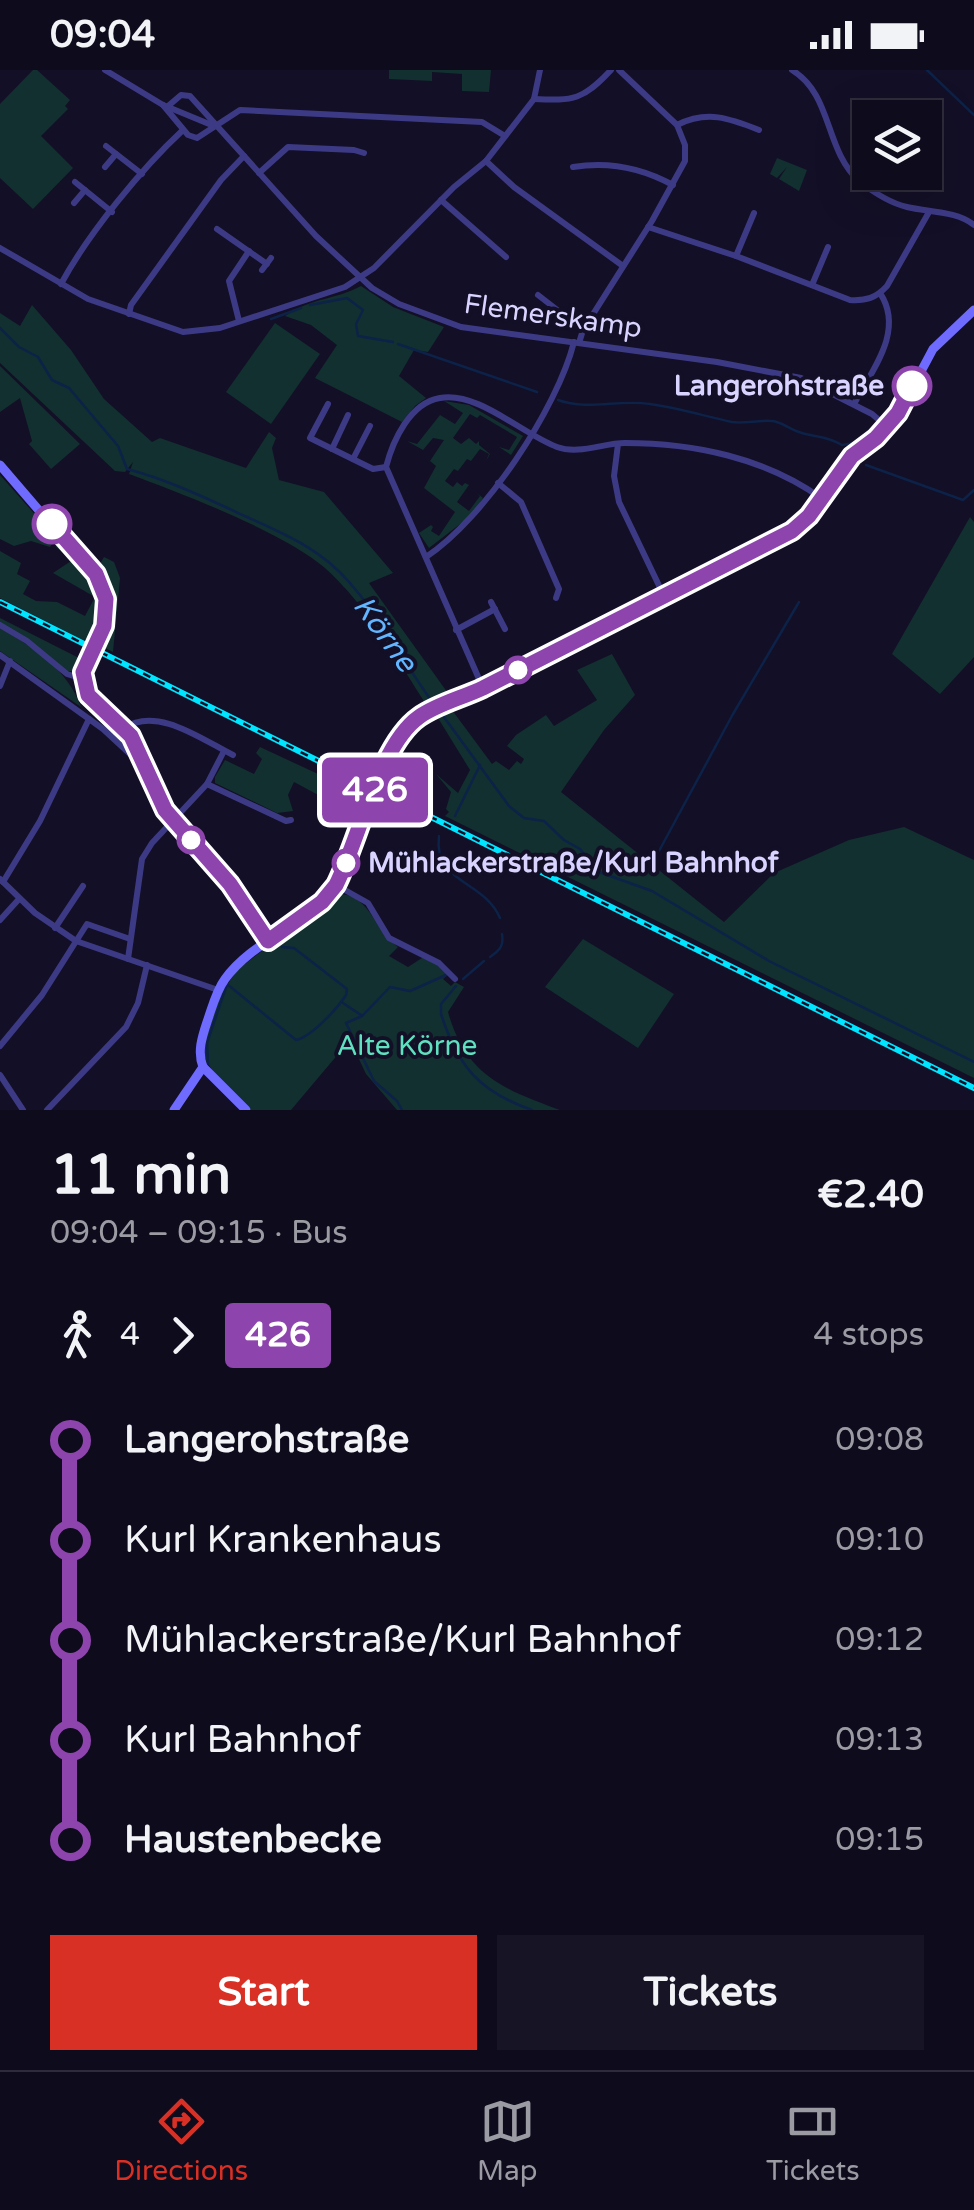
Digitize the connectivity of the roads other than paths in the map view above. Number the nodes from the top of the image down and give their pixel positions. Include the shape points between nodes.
1 (105, 70) edge
2 (540, 70) edge
3 (611, 70) edge
4 (618, 70) edge
5 (792, 70) edge
6 (534, 99) junction
7 (165, 106) junction
8 (677, 125) junction
9 (216, 127) junction
10 (183, 130) junction
11 (759, 130) dead end
12 (505, 136) junction
13 (106, 146) dead end
14 (364, 153) dead end
15 (116, 154) junction
16 (244, 156) junction
17 (486, 162) junction
18 (573, 166) dead end
19 (105, 167) dead end
20 (259, 173) junction
21 (142, 174) junction
22 (75, 182) dead end
23 (674, 184) junction
24 (85, 190) junction
25 (440, 200) junction
26 (74, 203) dead end
27 (112, 212) junction
28 (929, 212) junction
29 (754, 213) dead end
30 (974, 225) edge
31 (648, 227) junction
32 (217, 229) dead end
33 (228, 236) junction
34 (220, 247) dead end
35 (828, 247) dead end
36 (0, 248) edge
37 (248, 252) junction
38 (736, 256) junction
39 (506, 257) dead end
40 (267, 264) dead end
41 (623, 266) junction
42 (362, 278) junction
43 (60, 284) junction
44 (812, 285) junction
45 (880, 293) junction
46 (538, 295) dead end
47 (974, 310) edge
48 (129, 314) junction
49 (239, 321) junction
50 (584, 330) junction
51 (577, 343) junction
52 (328, 404) dead end
53 (854, 404) junction
54 (348, 415) dead end
55 (370, 426) dead end
56 (883, 429) junction
57 (531, 433) junction
58 (321, 443) junction
59 (618, 444) junction
60 (332, 449) junction
61 (314, 454) dead end
62 (353, 459) junction
63 (0, 465) edge
64 (386, 466) junction
65 (498, 483) junction
66 (822, 499) junction
67 (426, 557) junction
68 (664, 596) junction
69 (556, 598) dead end
70 (0, 625) edge
71 (505, 629) dead end
72 (456, 630) junction
73 (0, 655) edge
74 (10, 661) junction
75 (83, 679) junction
76 (0, 686) edge
77 (483, 688) junction
78 (89, 719) junction
79 (127, 726) junction
80 (140, 755) junction
81 (207, 784) junction
82 (173, 820) junction
83 (291, 820) dead end
84 (2, 881) edge
85 (336, 885) junction
86 (82, 886) dead end
87 (19, 899) junction
88 (0, 920) edge
89 (55, 928) junction
90 (130, 939) junction
91 (76, 940) junction
92 (268, 941) junction
93 (128, 960) junction
94 (147, 965) junction
95 (455, 978) dead end
96 (218, 990) junction
97 (0, 1046) edge
98 (204, 1067) junction
99 (0, 1075) edge
100 (23, 1110) edge
101 (47, 1110) edge
102 (174, 1110) edge
103 (246, 1110) edge

1 - 7 street, Flemerskamp
2 - 6 street
3 - 6 street via 579,98
4 - 8 street
5 - 28 street via 818,96 830,136 856,177 890,201
6 - 12 street
7 - 9 street, Flemerskamp
7 - 9 street, Flemerskamp via 187,94
7 - 10 street, Flemerskamp
8 - 11 street via 716,116
8 - 23 street via 686,152
9 - 10 street via 196,138
9 - 12 street via 240,110 482,122
9 - 16 street, Flemerskamp
10 - 21 street
12 - 17 street
13 - 15 street
14 - 20 street via 288,147
15 - 19 street
15 - 21 street
16 - 20 street, Flemerskamp
16 - 48 street
17 - 25 street
17 - 41 street
18 - 23 street via 640,169
20 - 42 street, Flemerskamp
21 - 27 street
22 - 24 street
23 - 31 street
24 - 26 street
24 - 27 street
25 - 39 street
25 - 42 street
27 - 43 street
28 - 30 street
28 - 45 street
29 - 38 street
31 - 38 street
31 - 41 street
32 - 33 street
33 - 34 street
33 - 37 street
35 - 44 street
36 - 43 street
37 - 40 street
37 - 49 street via 229,281
38 - 44 street
41 - 50 street
42 - 49 street
42 - 51 street, Flemerskamp via 395,302 446,323
43 - 48 street
44 - 45 street via 850,300
45 - 53 street via 891,316 890,333
46 - 50 street
47 - 56 main road via 932,349 902,408
48 - 49 street via 184,332
50 - 51 street
51 - 53 street, Flemerskamp via 801,378
51 - 57 street
52 - 58 street via 310,438
53 - 56 street, Flemerskamp
54 - 60 street
55 - 62 street
56 - 66 main road via 845,464
57 - 59 street via 571,450
57 - 64 street via 464,399 433,399 410,417
57 - 65 street
58 - 60 street
58 - 61 street
59 - 66 street via 713,451 776,472
59 - 68 street via 619,502
60 - 62 street
62 - 64 street
63 - 75 main road via 103,585 104,626
64 - 67 street
65 - 67 street via 471,520
65 - 69 street via 521,502 559,589
66 - 68 main road via 785,535
67 - 72 street
68 - 77 main road
70 - 75 street via 66,674
71 - 72 street via 493,605
72 - 77 street
73 - 74 street
74 - 76 street
74 - 78 street
75 - 79 main road via 92,702
77 - 85 main road via 430,710 394,744
78 - 80 street
78 - 84 street via 40,821
79 - 80 main road
79 - 81 street via 161,721 229,753
80 - 82 main road
81 - 82 street
81 - 83 street
82 - 90 street via 142,859
82 - 92 main road via 230,884
84 - 87 street
85 - 92 main road
85 - 95 street via 368,903 388,938 440,962
86 - 89 street
87 - 88 street
87 - 89 street
89 - 91 street
90 - 91 street via 86,924
90 - 93 street
91 - 93 street
91 - 97 street
92 - 96 main road
93 - 94 street
94 - 96 street
94 - 101 street via 126,1027
96 - 98 main road via 200,1046
98 - 102 main road
98 - 103 main road
99 - 100 street

